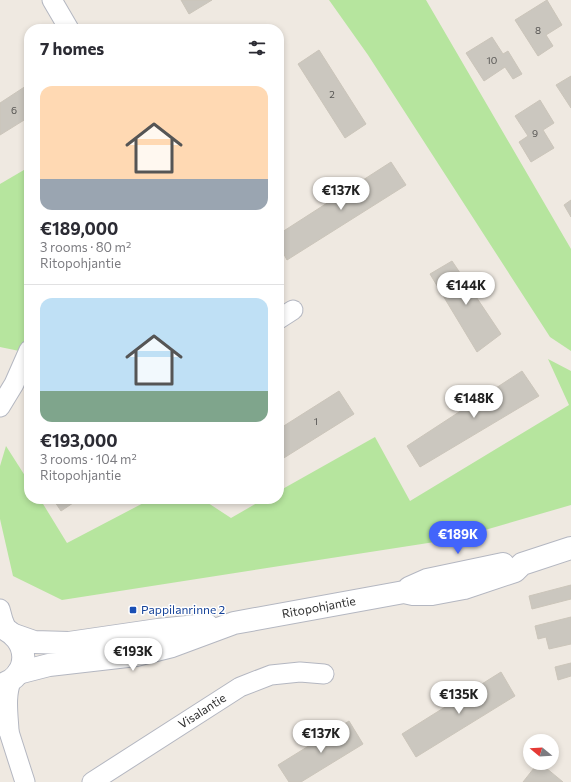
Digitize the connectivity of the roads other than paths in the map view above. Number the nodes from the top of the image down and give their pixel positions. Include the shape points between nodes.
1 (52, 0) edge
2 (66, 24) edge
3 (24, 367) edge
4 (0, 407) edge
5 (571, 548) edge
6 (0, 609) edge
7 (234, 623) junction
8 (7, 631) edge
9 (324, 674) dead end
10 (10, 679) edge
11 (4, 724) edge
12 (25, 782) edge
13 (92, 782) edge

1 - 2 street
3 - 4 street
5 - 7 main road, Ritopohjantie via 522,564 515,571 464,588 432,594 404,592
6 - 8 street
7 - 8 main road, Ritopohjantie via 175,628 69,643 34,642
7 - 10 main road, Ritopohjantie via 172,646 136,655 49,665
8 - 10 main road via 20,642 23,651 22,666
9 - 13 street, Visalantie via 300,672 271,675 240,687
10 - 11 street
11 - 12 street

